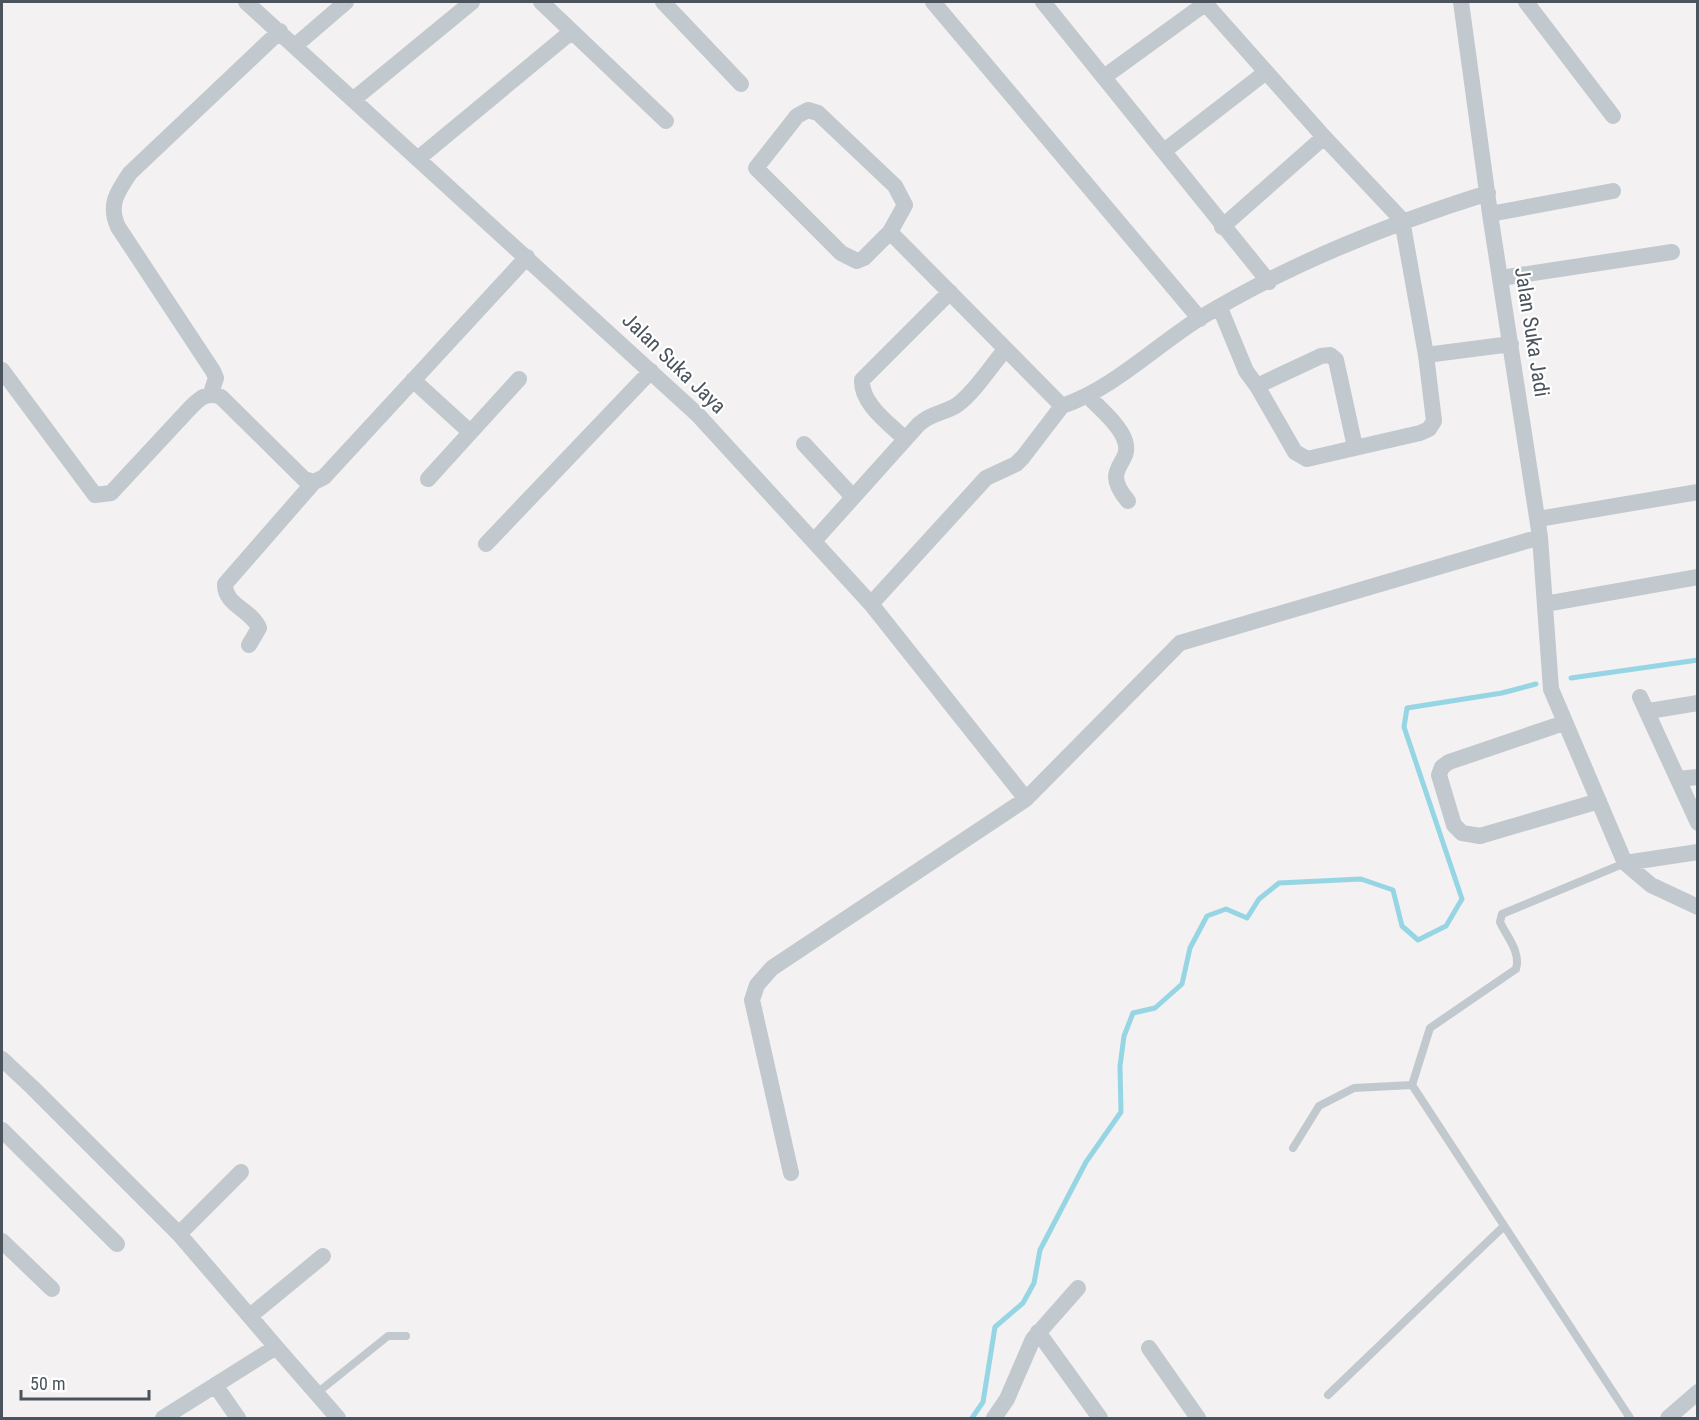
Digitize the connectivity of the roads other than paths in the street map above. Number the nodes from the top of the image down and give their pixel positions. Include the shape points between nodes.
1 (246, 2) edge
2 (346, 2) edge
3 (472, 2) edge
4 (541, 2) edge
5 (663, 2) edge
6 (933, 2) edge
7 (1205, 2) edge
8 (1461, 2) edge
9 (1526, 2) edge
10 (1052, 5) edge
11 (280, 31) junction
12 (571, 32) junction
13 (296, 45) junction
14 (1266, 72) junction
15 (1104, 77) junction
16 (741, 84) dead end
17 (354, 99) junction
18 (1612, 116) dead end
19 (666, 121) dead end
20 (1323, 137) junction
21 (1164, 151) junction
22 (420, 157) junction
23 (1613, 191) dead end
24 (1488, 192) junction
25 (1490, 214) junction
26 (1402, 220) junction
27 (1222, 227) junction
28 (890, 232) junction
29 (1672, 252) dead end
30 (527, 257) junction
31 (1501, 278) junction
32 (1269, 282) junction
33 (950, 292) junction
34 (1220, 308) junction
35 (1200, 319) junction
36 (1511, 344) junction
37 (1005, 350) junction
38 (1426, 355) junction
39 (2, 370) edge
40 (651, 371) junction
41 (519, 379) dead end
42 (413, 380) junction
43 (1257, 386) junction
44 (211, 393) junction
45 (1089, 397) junction
46 (1062, 405) junction
47 (470, 432) junction
48 (905, 439) junction
49 (804, 444) dead end
50 (1355, 447) junction
51 (428, 479) dead end
52 (314, 482) junction
53 (1698, 492) edge
54 (853, 497) junction
55 (1128, 501) dead end
56 (1538, 519) junction
57 (1540, 537) junction
58 (814, 541) junction
59 (486, 544) dead end
60 (1698, 577) edge
61 (872, 604) junction
62 (1545, 604) junction
63 (249, 645) dead end
64 (1698, 703) edge
65 (1564, 723) junction
66 (1698, 777) edge
67 (1678, 779) junction
68 (1026, 799) junction
69 (1599, 801) junction
70 (1698, 823) edge
71 (1698, 852) edge
72 (1625, 863) junction
73 (1698, 907) edge
74 (2, 1059) edge
75 (1412, 1085) junction
76 (2, 1130) edge
77 (1293, 1148) dead end
78 (241, 1172) dead end
79 (791, 1173) dead end
80 (1504, 1226) junction
81 (179, 1234) junction
82 (2, 1241) edge
83 (117, 1244) dead end
84 (323, 1256) dead end
85 (1078, 1288) dead end
86 (52, 1289) dead end
87 (250, 1316) junction
88 (1038, 1332) junction
89 (406, 1336) dead end
90 (276, 1347) junction
91 (1149, 1348) dead end
92 (215, 1385) junction
93 (1698, 1392) edge
94 (317, 1393) junction
95 (1328, 1395) dead end
96 (182, 1414) edge
97 (336, 1418) edge
98 (163, 1419) edge
99 (238, 1419) edge
100 (994, 1419) edge
101 (1100, 1419) edge
102 (1198, 1419) edge
103 (1630, 1419) edge
104 (1668, 1419) edge

1 - 11 street, Jalan Suka Jaya
2 - 13 street
3 - 17 street
4 - 12 street
5 - 16 street
6 - 35 street
7 - 14 street
7 - 15 street
8 - 24 street, Jalan Suka Jadi
9 - 18 street
10 - 15 street
11 - 13 street, Jalan Suka Jaya
11 - 44 street via 130,173 114,203 112,214 118,227 213,371 216,378
12 - 19 street
12 - 22 street
13 - 17 street, Jalan Suka Jaya
14 - 20 street
14 - 21 street
15 - 21 street
17 - 22 street, Jalan Suka Jaya
20 - 26 street
20 - 27 street
21 - 27 street
22 - 30 street, Jalan Suka Jaya
23 - 25 street
24 - 25 street, Jalan Suka Jadi
24 - 26 street
25 - 31 street, Jalan Suka Jadi
26 - 32 street
26 - 38 street
27 - 32 street
28 - 28 street via 864,258 857,261 848,257 756,168 797,116 808,110 818,113 895,186 905,205
28 - 33 street
29 - 31 street
30 - 40 street, Jalan Suka Jaya
30 - 42 street
31 - 36 street, Jalan Suka Jadi
32 - 34 street
33 - 37 street
33 - 48 street via 862,380 861,390 867,400
34 - 35 street
34 - 43 street via 1246,371
35 - 45 street
36 - 38 street
36 - 56 street, Jalan Suka Jadi
37 - 46 street
37 - 48 street via 960,404 946,412 930,414
38 - 50 street via 1435,413 1429,429
39 - 44 street via 95,495 111,493 191,407
40 - 58 street, Jalan Suka Jaya via 698,415
40 - 59 street
41 - 47 street
42 - 47 street
42 - 52 street via 324,477
43 - 50 street via 1301,457 1307,459
43 - 50 street via 1330,355 1339,367
44 - 52 street via 221,397 304,479
45 - 46 street
45 - 55 street via 1126,442 1126,453 1115,479
46 - 61 street via 1023,458 986,478
47 - 51 street
48 - 54 street
49 - 54 street
52 - 63 street via 225,584 230,599 257,622 259,628
53 - 56 street
54 - 58 street
56 - 57 street, Jalan Suka Jadi
57 - 62 street, Jalan Suka Jadi
57 - 68 street via 1180,643
58 - 61 street, Jalan Suka Jaya
60 - 62 street
61 - 68 street, Jalan Suka Jaya
62 - 65 street, Jalan Suka Jadi via 1551,690
64 - 67 street via 1645,704
65 - 69 street, Jalan Suka Jadi
65 - 69 street via 1442,767 1439,775 1454,825 1462,833 1480,836
66 - 67 street
67 - 70 street
68 - 79 street via 772,968 757,985 752,1000
69 - 72 street, Jalan Suka Jadi
71 - 72 street
72 - 73 street via 1651,885
72 - 75 lane via 1502,914 1500,922 1516,952 1516,969 1430,1028
74 - 81 street
75 - 77 lane via 1354,1088 1319,1106
75 - 80 lane
76 - 83 street
78 - 81 street
80 - 95 lane
80 - 103 lane
81 - 87 street
82 - 86 street
84 - 87 street
85 - 88 street
87 - 90 street
88 - 100 street
88 - 101 street
89 - 94 lane via 388,1336
90 - 92 street
90 - 94 street
91 - 102 street
92 - 96 street
92 - 99 street
93 - 104 street
94 - 97 street
96 - 98 street

